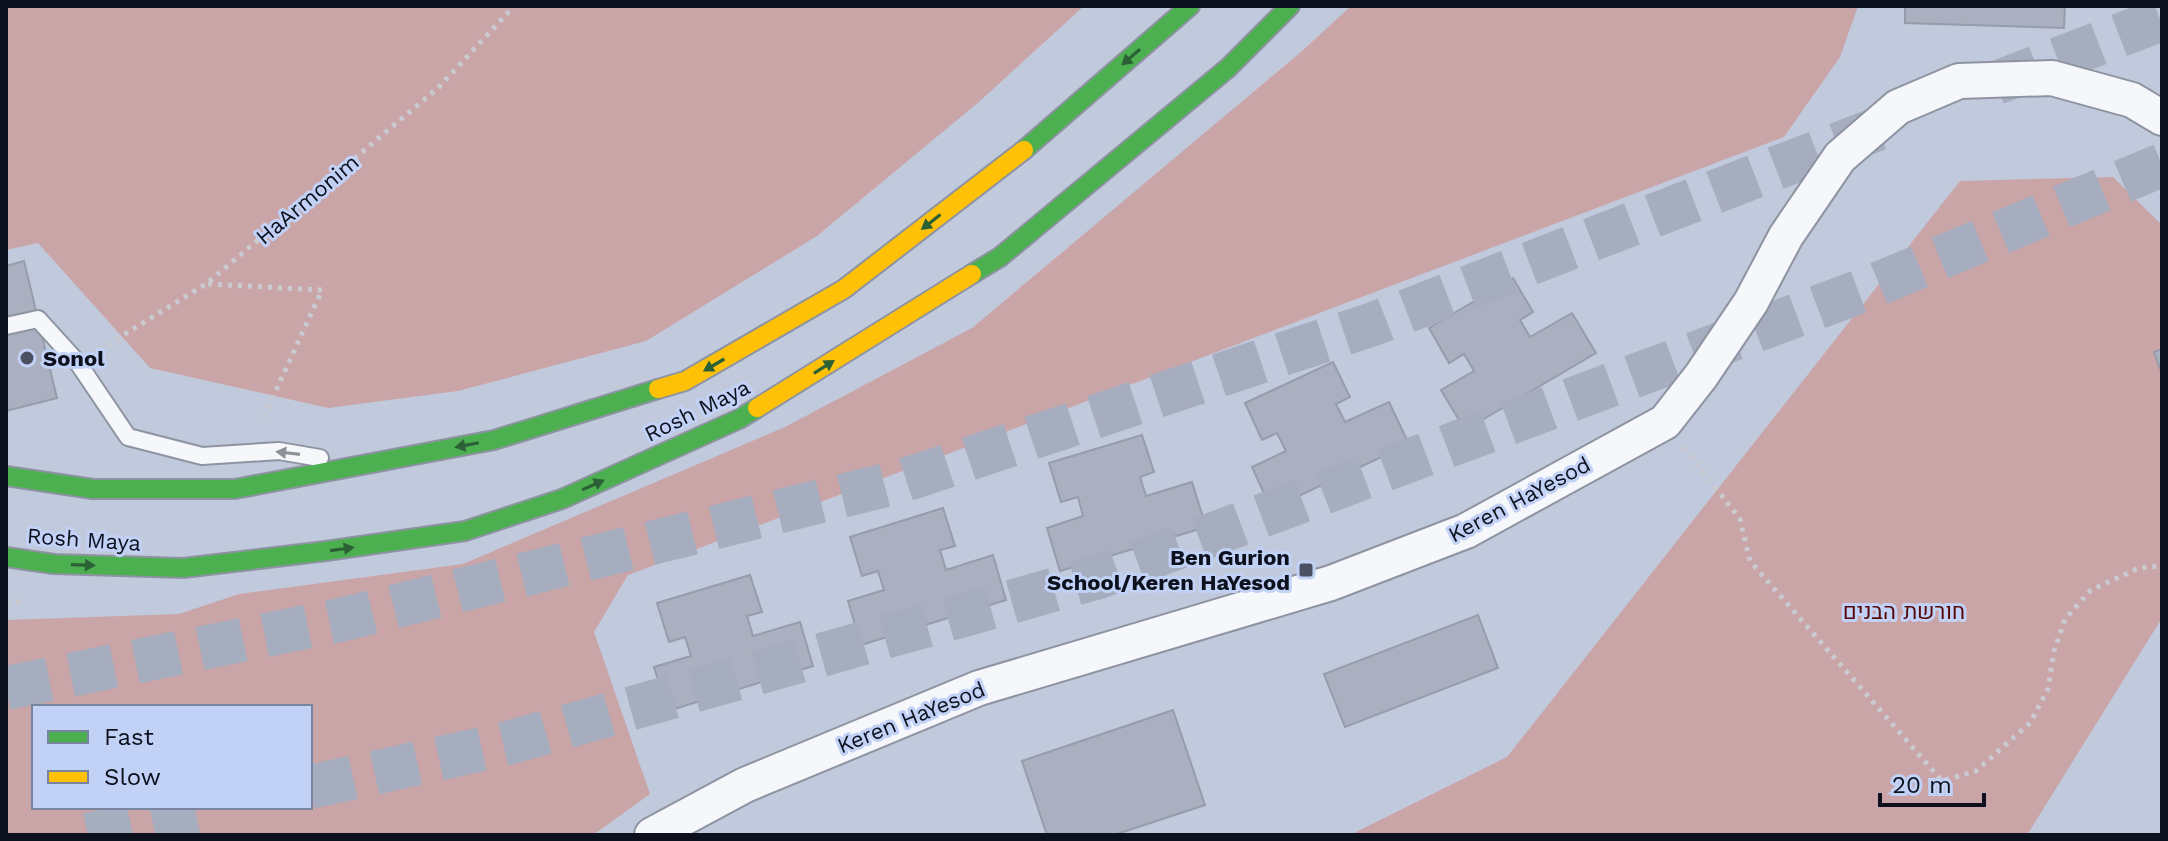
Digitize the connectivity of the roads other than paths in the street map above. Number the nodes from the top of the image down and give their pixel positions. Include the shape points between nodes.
1 (1190, 6) edge
2 (1290, 6) edge
3 (2162, 118) edge
4 (6, 326) edge
5 (365, 465) junction
6 (6, 476) edge
7 (6, 557) edge
8 (652, 835) edge

1 -> 5 street, Rosh Maya via 1018,155 844,289 685,381 494,440
7 -> 2 street, Rosh Maya via 54,564 183,568 465,531 562,499 739,419 1000,257 1228,68
3 - 8 street, Keren HaYesod via 2132,100 2052,78 1959,81 1898,107 1840,157 1786,236 1751,302 1665,422 1466,531 1331,583 979,688 745,785
5 -> 4 lane via 279,451 202,456 128,437 78,363 38,319
5 - 6 street, Rosh Maya via 235,489 93,489

